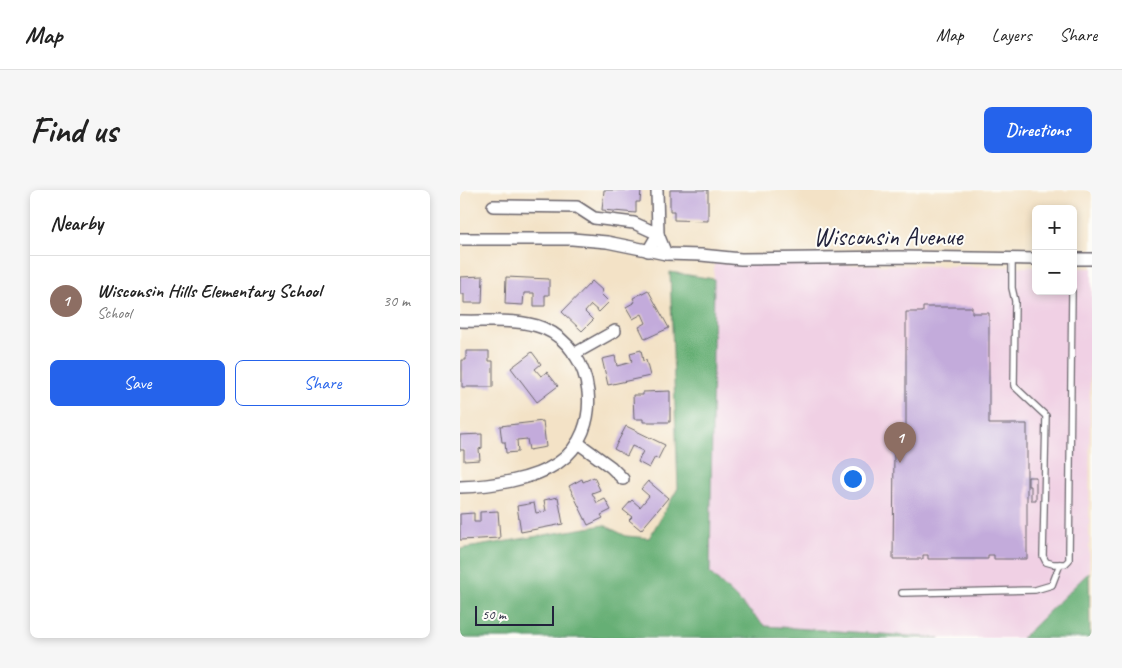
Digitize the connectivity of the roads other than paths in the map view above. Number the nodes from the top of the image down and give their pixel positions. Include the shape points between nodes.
1 (656, 190) edge
2 (492, 206) dead end
3 (658, 234) junction
4 (460, 239) edge
5 (648, 251) junction
6 (666, 254) junction
7 (1012, 258) junction
8 (1032, 259) edge
9 (1077, 259) edge
10 (1092, 259) edge
11 (1072, 295) edge
12 (460, 321) edge
13 (615, 331) dead end
14 (574, 354) junction
15 (578, 443) junction
16 (623, 479) dead end
17 (460, 487) edge
18 (1060, 564) junction
19 (902, 593) dead end

1 - 3 street
2 - 3 street via 577,207 594,218 634,223
3 - 5 street
3 - 6 street
4 - 5 street, Wisconsin Avenue via 572,239
5 - 6 street, Wisconsin Avenue
6 - 7 street, Wisconsin Avenue via 741,259
7 - 8 street, Wisconsin Avenue
7 - 18 lane via 1014,386 1046,416 1043,556 1050,563
9 - 10 street
11 - 18 lane via 1070,547 1069,560
12 - 14 street via 535,326 554,334
13 - 14 street
14 - 15 street via 583,371 589,398 588,416
15 - 16 street
15 - 17 street via 570,454 544,471 492,484
18 - 19 lane via 1052,585 1035,590

